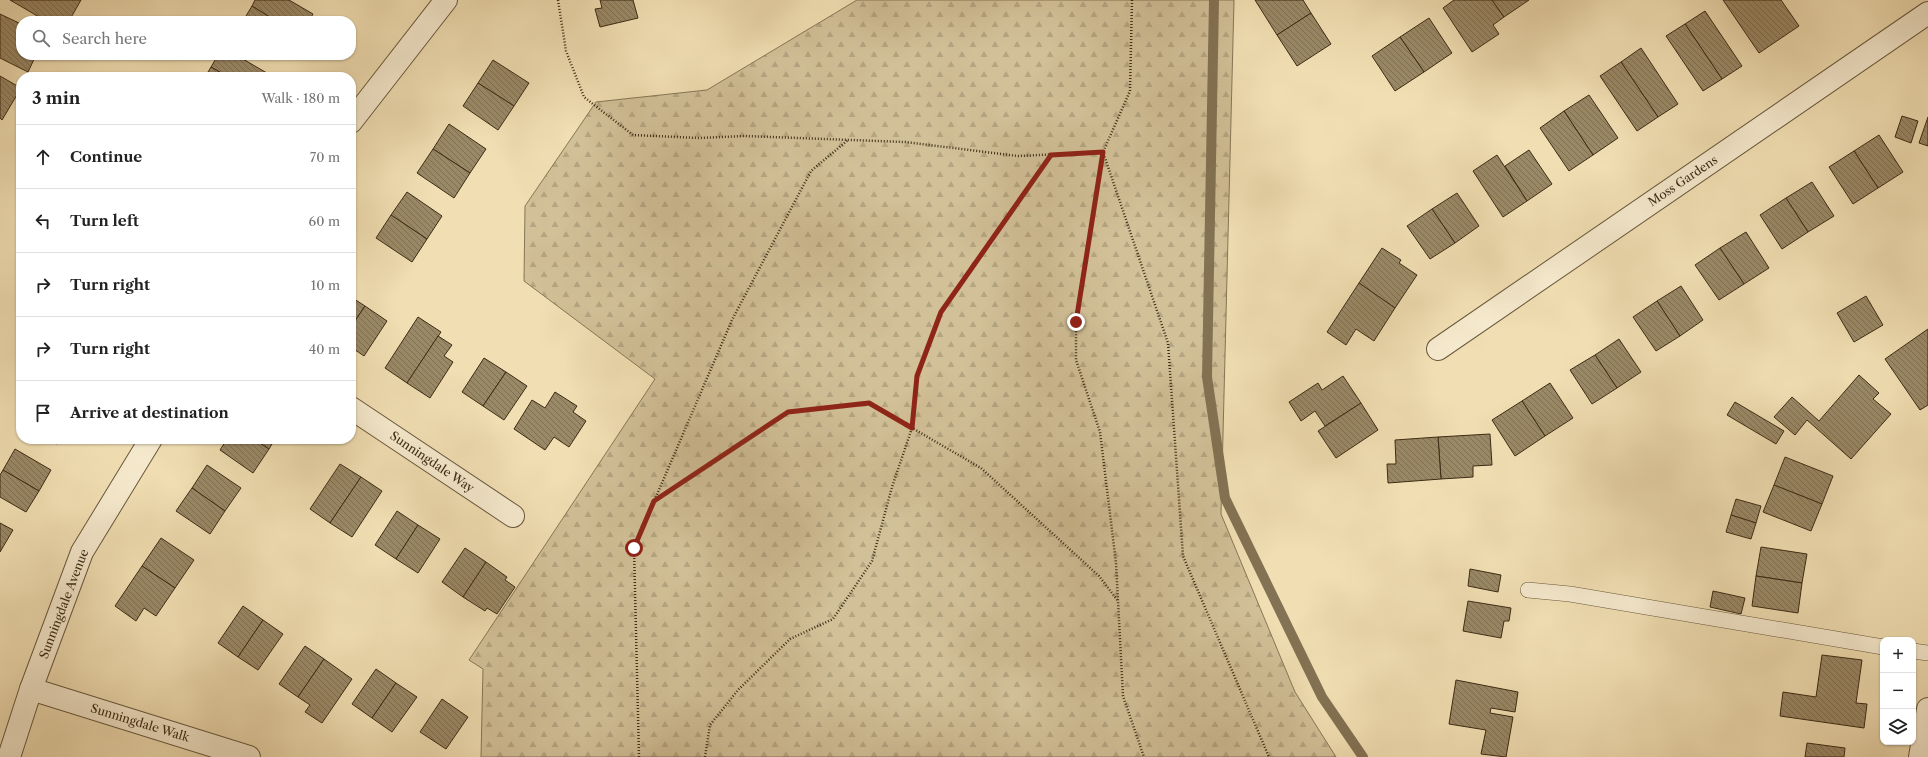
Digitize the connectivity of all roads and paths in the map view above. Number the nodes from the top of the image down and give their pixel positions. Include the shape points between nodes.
1 (446, 0) edge
2 (558, 0) edge
3 (1132, 0) edge
4 (1928, 13) edge
5 (356, 116) edge
6 (848, 140) junction
7 (1103, 152) junction
8 (1051, 155) junction
9 (1438, 349) dead end
10 (356, 411) edge
11 (912, 428) junction
12 (148, 444) edge
13 (654, 501) junction
14 (513, 516) dead end
15 (1528, 590) dead end
16 (1118, 602) junction
17 (1880, 646) edge
18 (1916, 651) edge
19 (1928, 653) edge
20 (31, 690) junction
21 (1928, 710) edge
22 (9, 757) edge
23 (249, 757) edge
24 (639, 757) edge
25 (705, 757) edge
26 (1144, 757) edge
27 (1269, 757) edge
28 (1920, 757) edge

1 - 5 street
2 - 6 path via 566,50 584,97 633,135
3 - 7 path via 1130,91
4 - 9 street, Moss Gardens
6 - 8 path via 904,142 1018,156
6 - 13 path via 811,171 732,320
7 - 8 path
7 - 16 path via 1076,322 1076,360 1100,432 1116,563
7 - 27 path via 1168,343 1183,556
8 - 11 path via 941,312 917,376
10 - 14 street, Sunningdale Way
11 - 13 path via 869,403 788,412
11 - 16 path via 981,468 1099,576
11 - 25 path via 892,487 872,561 833,619 790,639 738,690 710,724
12 - 20 street, Sunningdale Avenue via 82,552
13 - 24 path via 634,548
15 - 17 lane via 1570,594
16 - 26 path via 1123,696
18 - 19 lane
20 - 22 street, Sunningdale Avenue
20 - 23 street, Sunningdale Walk
21 - 28 street

